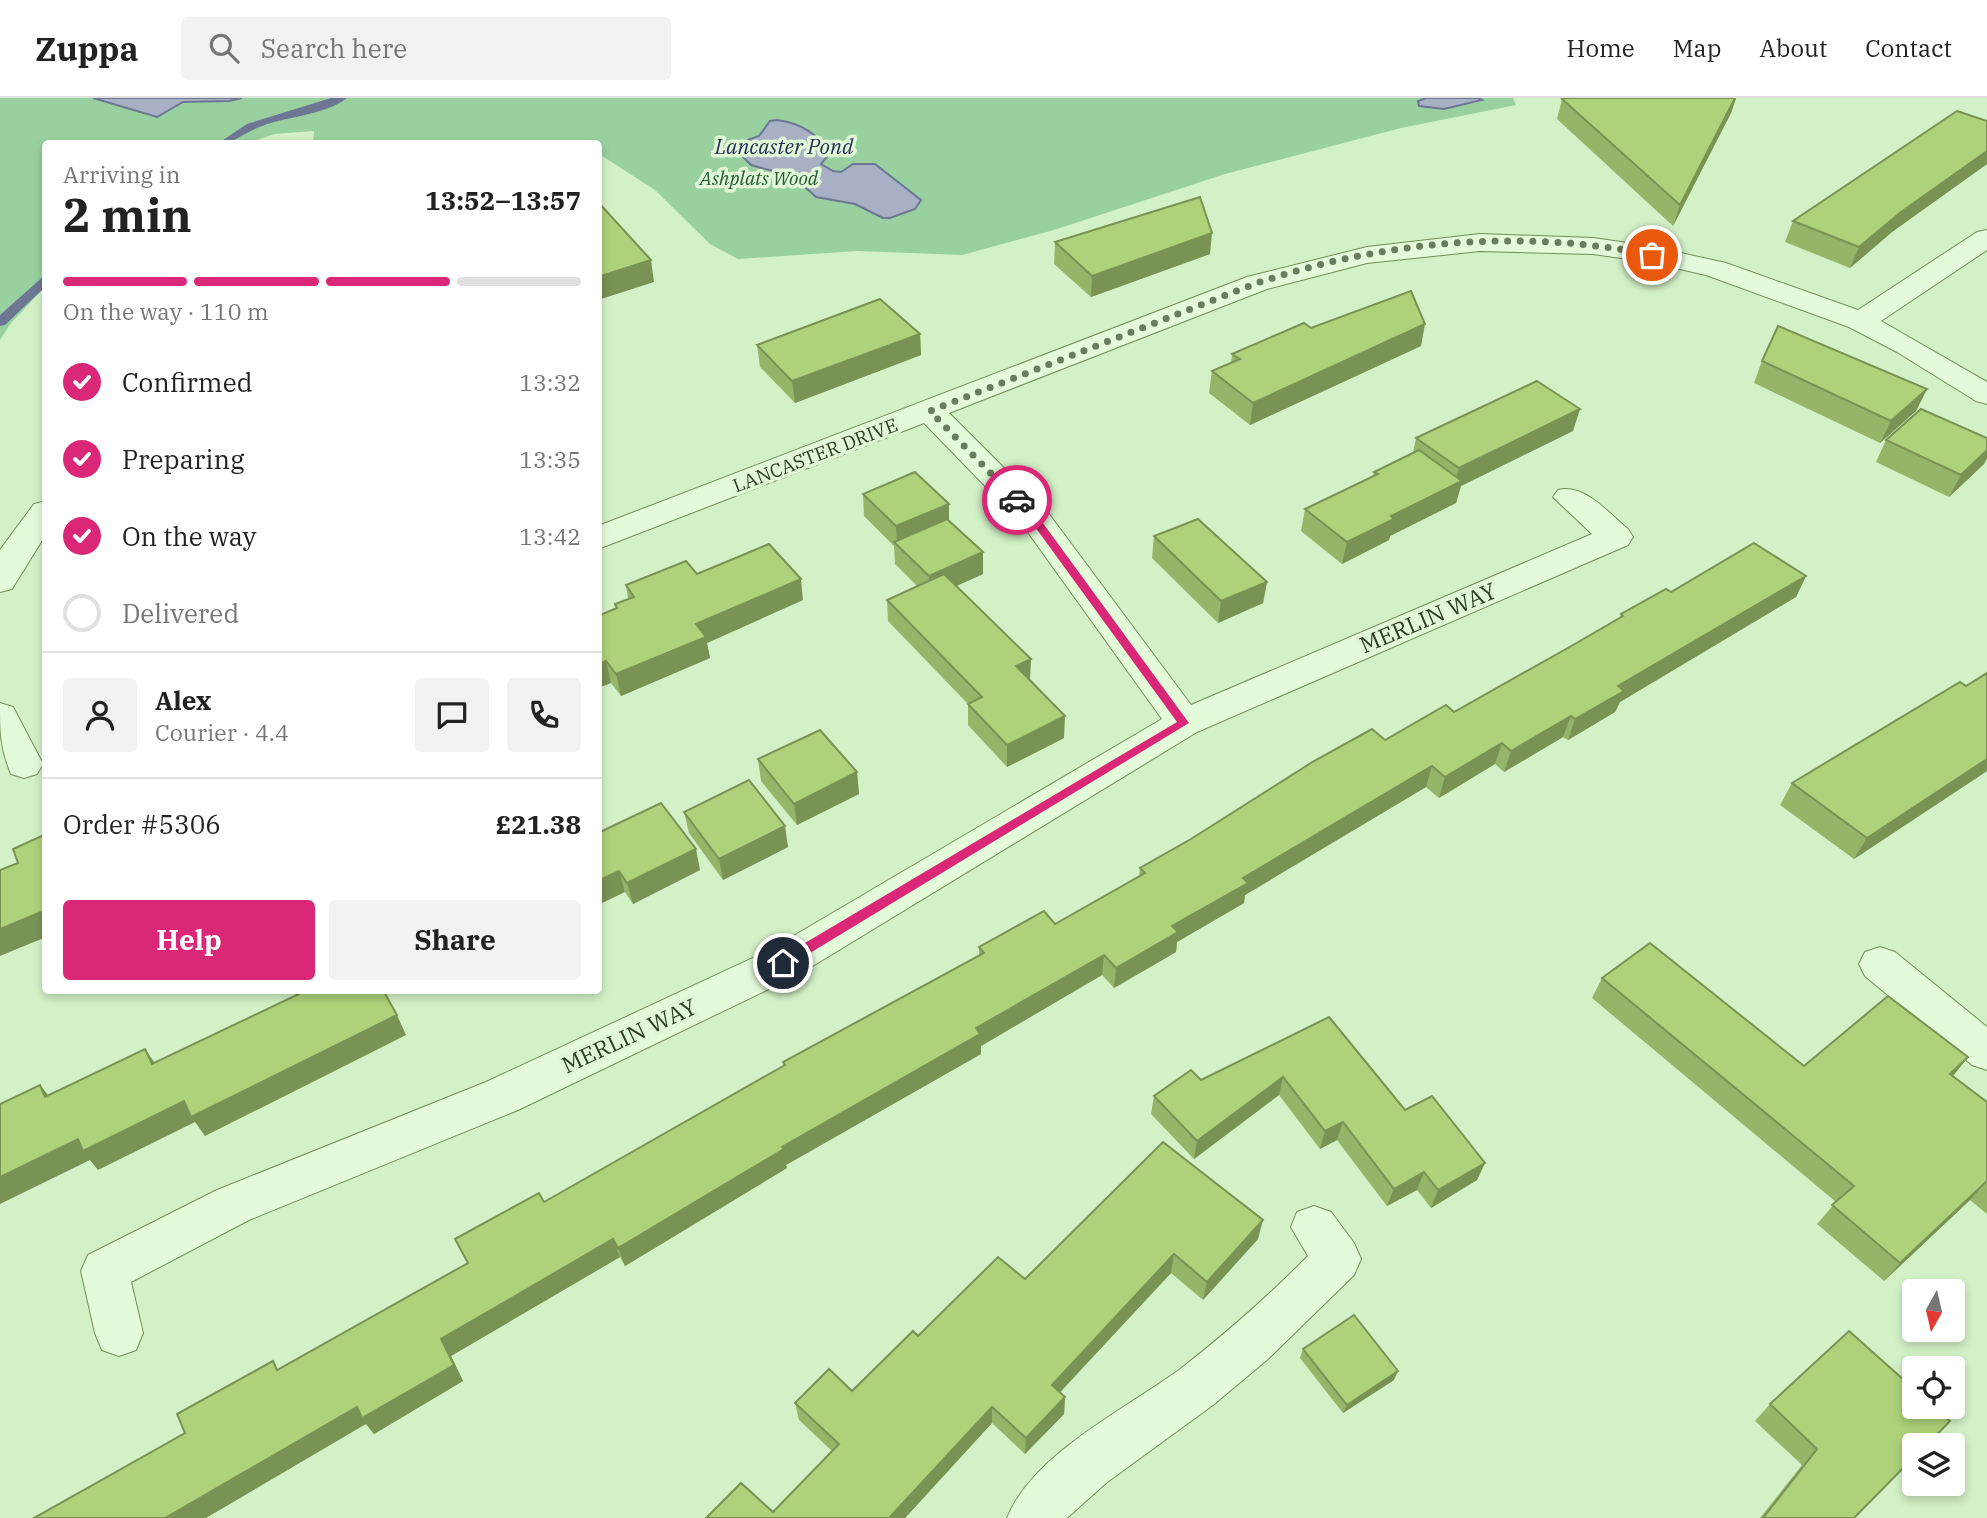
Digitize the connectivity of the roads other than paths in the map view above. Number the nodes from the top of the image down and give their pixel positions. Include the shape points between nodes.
1 (1987, 239) edge
2 (1860, 322) junction
3 (1987, 395) edge
4 (930, 411) junction
5 (1569, 497) dead end
6 (42, 516) edge
7 (602, 536) edge
8 (0, 581) edge
9 (0, 716) edge
10 (1184, 723) junction
11 (23, 765) edge
12 (1880, 964) dead end
13 (1987, 1052) edge
14 (1314, 1227) dead end
15 (119, 1333) dead end
16 (1033, 1518) edge

1 - 2 street
2 - 3 street, LANCASTER DRIVE
2 - 4 street, LANCASTER DRIVE via 1706,266 1624,249 1537,240 1449,243 1378,251 1296,270
4 - 7 street, LANCASTER DRIVE
4 - 10 street via 1034,517
5 - 10 street, MERLIN WAY via 1616,537
6 - 8 street via 21,542
9 - 11 street
10 - 15 street, MERLIN WAY via 783,963 502,1097 233,1205 105,1270
12 - 13 street
14 - 16 street via 1337,1259 1294,1305 1196,1387 1051,1494

